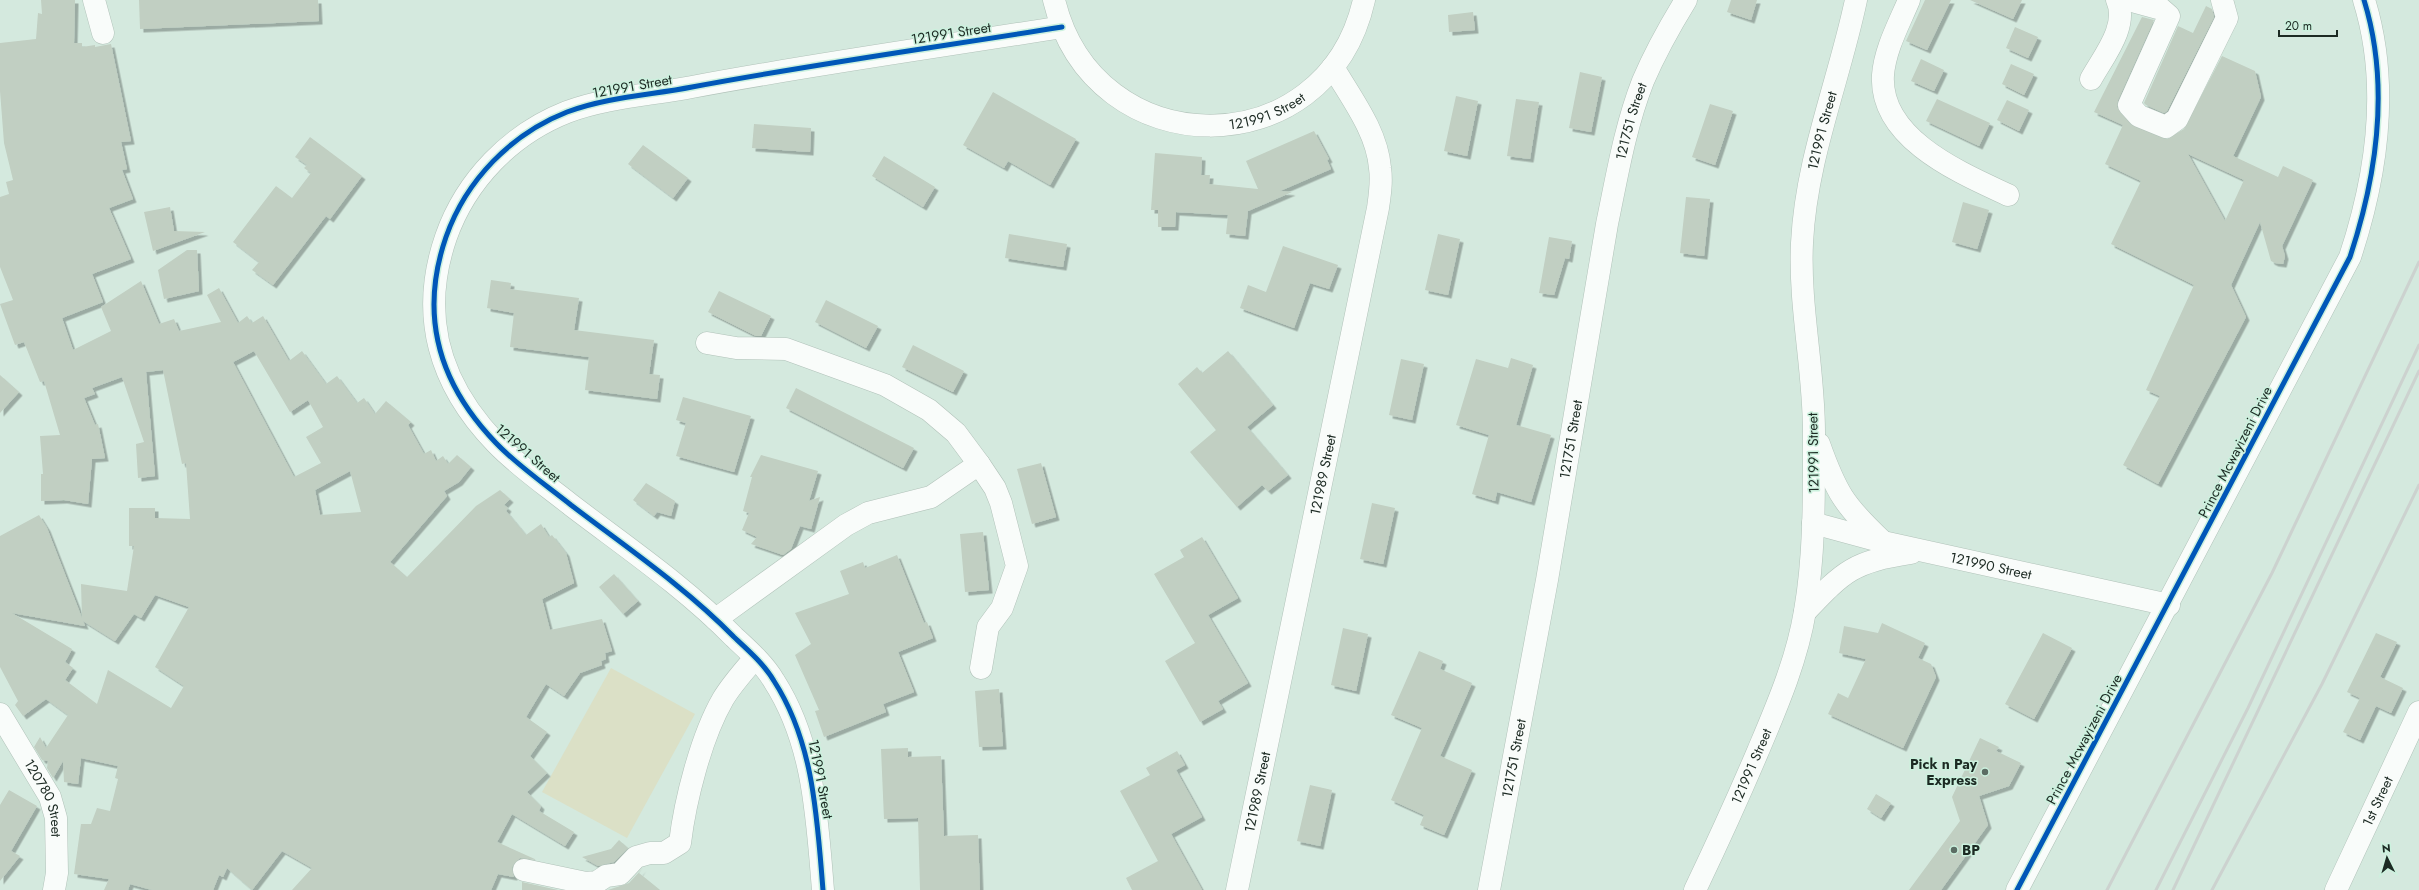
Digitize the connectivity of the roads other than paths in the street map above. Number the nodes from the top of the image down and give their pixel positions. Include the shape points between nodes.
1 (94, 0) edge
2 (1054, 0) edge
3 (1364, 0) edge
4 (1686, 0) edge
5 (1856, 0) edge
6 (1909, 0) edge
7 (2117, 0) edge
8 (2128, 0) edge
9 (2222, 0) edge
10 (2364, 0) edge
11 (1062, 26) junction
12 (103, 33) dead end
13 (1333, 67) junction
14 (2091, 79) dead end
15 (2008, 195) dead end
16 (707, 344) dead end
17 (1814, 428) junction
18 (979, 464) junction
19 (1813, 523) junction
20 (1883, 542) junction
21 (1924, 551) junction
22 (2169, 605) junction
23 (1805, 612) junction
24 (716, 619) junction
25 (755, 658) junction
26 (981, 668) dead end
27 (2419, 712) edge
28 (0, 714) edge
29 (524, 870) dead end
30 (54, 890) edge
31 (823, 890) edge
32 (1236, 890) edge
33 (1489, 890) edge
34 (1695, 890) edge
35 (2017, 890) edge
36 (2336, 890) edge

1 - 12 street
2 - 11 street, 121991 Street
3 - 13 street, 121991 Street via 1360,18 1349,44
4 - 33 street, 121751 Street via 1664,37 1643,81 1618,169 1548,580
5 - 17 street, 121991 Street via 1849,33 1818,138 1804,217 1803,274
6 - 15 street via 1887,52 1883,74 1885,93 1892,111 1905,131 1926,151 1960,172
7 - 14 street via 2121,14 2119,26
8 - 9 street via 2161,10 2169,16 2129,105 2139,116 2166,127 2177,119 2227,18
10 - 22 street, Prince Mcwayizeni Drive via 2374,31 2378,65 2378,103 2373,157 2360,229 2350,257
11 - 13 street, 121991 Street via 1072,48 1085,67 1120,99 1148,114 1186,125 1209,127 1256,120 1298,99 1317,85
11 - 24 street, 121991 Street via 600,102 571,110 541,123 514,141 471,186 453,217 440,257 435,284 438,341 452,384 479,425 499,446
13 - 32 street, 121989 Street via 1364,120 1378,157 1381,179 1378,208
16 - 18 street via 736,348 786,348 885,385 930,410 956,433
17 - 19 street, 121991 Street
17 - 20 street via 1832,482 1841,498
18 - 24 street via 931,497 868,513 851,522
18 - 26 street via 1002,503 1017,566 1002,608 988,627
19 - 20 street, 121990 Street
19 - 23 street, 121991 Street
20 - 21 street, 121990 Street
21 - 22 street, 121990 Street
21 - 23 street via 1882,557 1857,566 1834,582
22 - 35 street, Prince Mcwayizeni Drive
23 - 34 street, 121991 Street via 1792,665 1778,705
24 - 25 street, 121991 Street
25 - 29 street via 724,698 712,722 682,820 680,843 664,853 636,857 620,874 606,876 597,882 580,882
25 - 31 street, 121991 Street via 773,679 791,712 802,741 819,828
27 - 36 street, 1st Street
28 - 30 street, 120780 Street via 50,797 56,818 57,873

